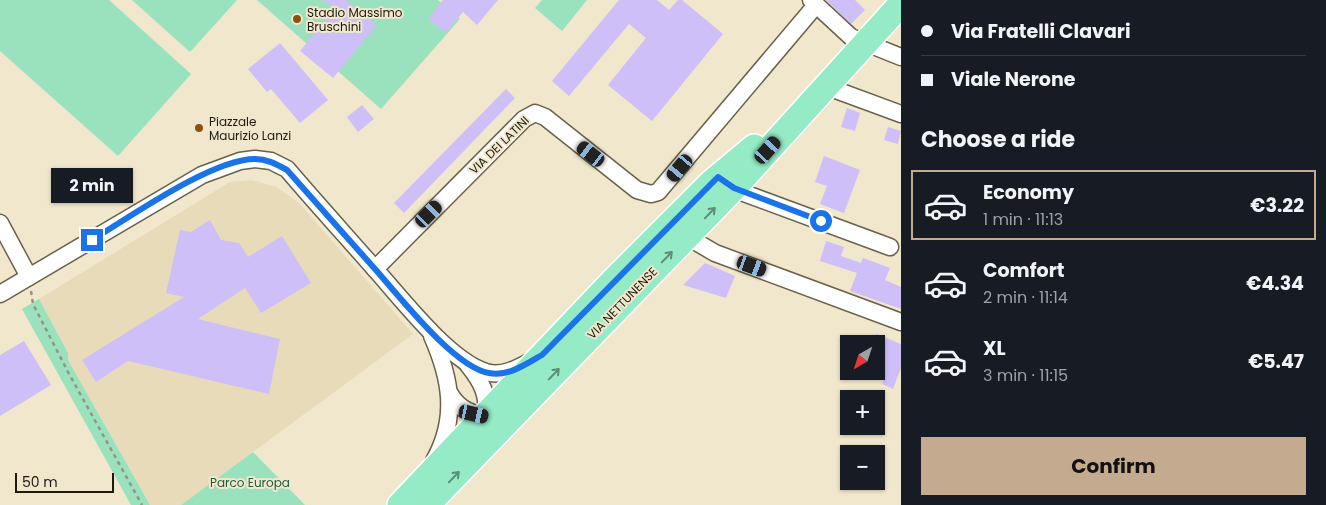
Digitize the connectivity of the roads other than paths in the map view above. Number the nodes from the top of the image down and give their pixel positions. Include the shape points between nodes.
1 (900, 0) edge
2 (813, 2) edge
3 (901, 4) edge
4 (865, 43) junction
5 (901, 57) edge
6 (820, 92) junction
7 (901, 114) edge
8 (726, 183) junction
9 (0, 223) edge
10 (678, 231) junction
11 (890, 247) dead end
12 (375, 269) junction
13 (29, 277) junction
14 (0, 294) edge
15 (901, 322) edge
16 (430, 332) junction
17 (542, 355) junction
18 (463, 360) junction
19 (450, 394) junction
20 (520, 409) junction
21 (486, 417) junction
22 (481, 450) junction
23 (414, 499) edge

1 - 3 street
2 - 4 street via 847,34
2 - 12 street, VIA DEI LATINI via 658,192 646,194 637,190 545,117 535,113 524,119
3 - 4 main road, VIA NETTUNENSE
4 - 5 street
4 - 6 main road, VIA NETTUNENSE
6 - 7 street
6 - 8 main road, VIA NETTUNENSE
8 - 10 main road, VIA NETTUNENSE
8 - 11 street
9 - 13 street
10 - 15 street via 715,252
10 - 17 main road, VIA NETTUNENSE
20 -> 10 main road, VIA NETTUNENSE
12 - 13 street via 287,170 271,161 255,159 202,175
12 - 16 street
13 - 14 street
16 - 18 street
16 - 19 street via 445,368
17 - 18 street via 500,374 485,372
17 - 21 main road, VIA NETTUNENSE
18 - 21 street via 485,391
19 - 21 street via 461,408
19 - 23 street via 443,442
20 - 21 street
20 - 22 main road, VIA NETTUNENSE
21 - 22 street
21 - 23 main road, VIA NETTUNENSE
23 -> 22 main road, VIA NETTUNENSE

